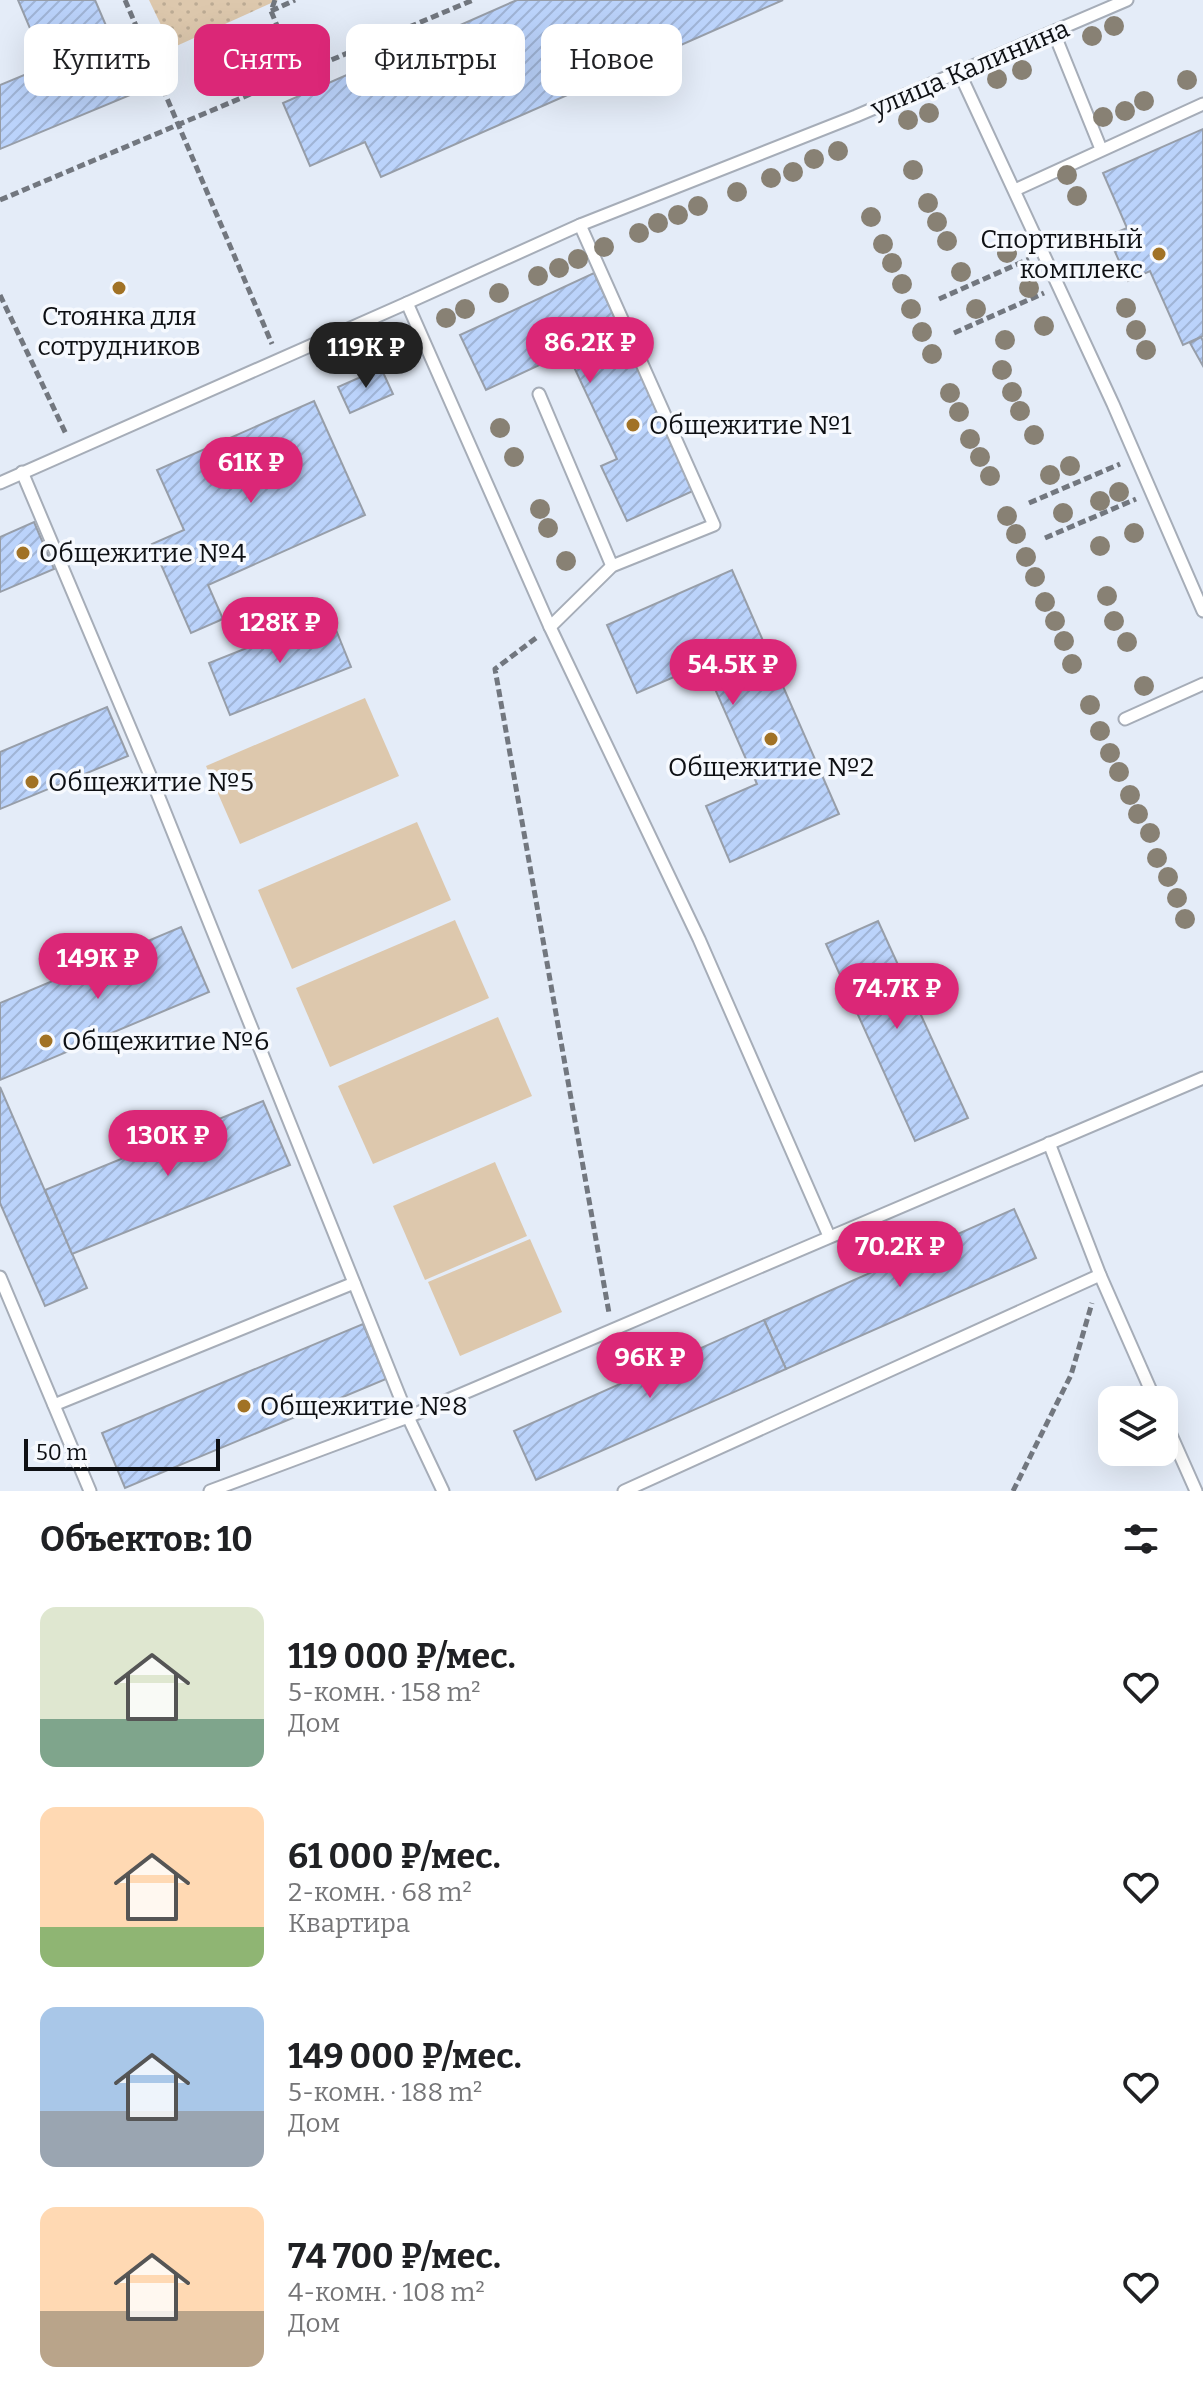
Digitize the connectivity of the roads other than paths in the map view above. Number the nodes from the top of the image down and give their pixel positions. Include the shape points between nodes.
1 (1127, 0) edge
2 (1054, 33) junction
3 (959, 72) junction
4 (1203, 104) edge
5 (1101, 149) junction
6 (1015, 190) junction
7 (580, 225) junction
8 (407, 303) junction
9 (539, 394) dead end
10 (22, 472) junction
11 (0, 483) edge
12 (612, 566) junction
13 (1203, 611) edge
14 (550, 627) junction
15 (1203, 684) edge
16 (1125, 719) dead end
17 (1203, 1078) edge
18 (1049, 1143) junction
19 (829, 1236) junction
20 (1100, 1275) junction
21 (0, 1277) edge
22 (354, 1283) junction
23 (1149, 1386) edge
24 (54, 1405) junction
25 (408, 1417) junction
26 (1178, 1450) edge
27 (645, 1487) edge
28 (90, 1491) edge
29 (210, 1491) edge
30 (443, 1491) edge
31 (624, 1491) edge
32 (1196, 1491) edge

1 - 2 lane, улица Калинина
2 - 3 lane, улица Калинина
2 - 5 lane
3 - 6 lane
3 - 7 lane, улица Калинина
4 - 5 lane
5 - 6 lane
6 - 13 lane
7 - 8 lane, улица Калинина
7 - 12 lane via 714,525
8 - 10 lane, улица Калинина
8 - 14 lane
9 - 12 lane
10 - 11 lane, улица Калинина
10 - 22 lane
12 - 14 lane
14 - 19 lane via 699,939
15 - 16 lane
17 - 18 lane
18 - 19 lane
18 - 20 lane
19 - 25 lane
20 - 23 lane
20 - 27 lane
21 - 24 lane
22 - 24 lane
22 - 25 lane
24 - 28 lane
25 - 29 lane
25 - 30 lane
26 - 32 lane
27 - 31 lane

